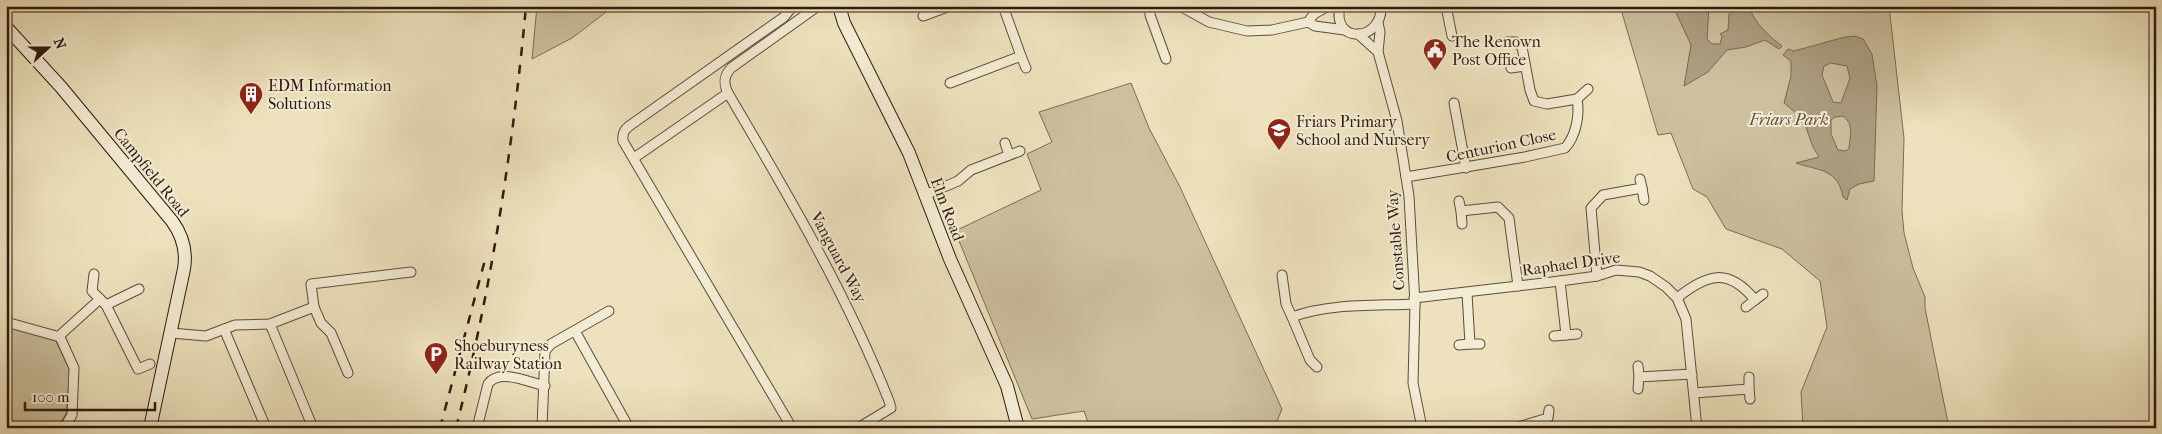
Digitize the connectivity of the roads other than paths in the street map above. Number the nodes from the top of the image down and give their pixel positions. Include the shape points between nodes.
1 (793, 6) edge
2 (818, 6) edge
3 (839, 6) edge
4 (950, 6) edge
5 (1003, 6) edge
6 (1150, 6) edge
7 (1180, 6) edge
8 (1328, 6) edge
9 (1340, 6) edge
10 (1381, 6) edge
11 (1446, 6) edge
12 (923, 16) dead end
13 (1308, 22) junction
14 (1378, 23) junction
15 (6, 27) edge
16 (1345, 30) junction
17 (1358, 34) junction
18 (1452, 36) dead end
19 (1507, 42) dead end
20 (738, 48) junction
21 (1378, 52) junction
22 (1021, 56) junction
23 (745, 59) junction
24 (1166, 59) dead end
25 (1525, 66) junction
26 (1026, 68) dead end
27 (1511, 68) dead end
28 (950, 83) dead end
29 (1588, 89) dead end
30 (728, 92) junction
31 (1577, 99) junction
32 (1454, 103) dead end
33 (1005, 143) dead end
34 (1020, 151) dead end
35 (1010, 155) junction
36 (634, 158) junction
37 (1466, 168) junction
38 (1406, 177) junction
39 (925, 195) junction
40 (1644, 200) dead end
41 (1459, 201) dead end
42 (1460, 211) junction
43 (1462, 224) dead end
44 (411, 272) dead end
45 (94, 274) dead end
46 (1282, 275) dead end
47 (1597, 276) junction
48 (1560, 281) junction
49 (1518, 286) junction
50 (139, 289) dead end
51 (1467, 293) junction
52 (1763, 294) dead end
53 (1677, 298) junction
54 (1755, 300) junction
55 (1414, 301) junction
56 (103, 302) junction
57 (314, 307) junction
58 (1746, 307) dead end
59 (609, 311) dead end
60 (1292, 317) junction
61 (8, 322) edge
62 (270, 324) junction
63 (224, 329) junction
64 (574, 331) junction
65 (6, 332) edge
66 (170, 333) junction
67 (1577, 334) dead end
68 (1566, 335) junction
69 (59, 336) junction
70 (1554, 336) dead end
71 (1470, 344) junction
72 (1480, 344) dead end
73 (1459, 345) dead end
74 (150, 364) dead end
75 (1638, 366) dead end
76 (1317, 367) dead end
77 (348, 373) dead end
78 (1692, 374) junction
79 (1639, 377) junction
80 (1749, 377) dead end
81 (545, 386) junction
82 (1638, 389) dead end
83 (1749, 389) junction
84 (1694, 394) junction
85 (1750, 399) dead end
86 (1549, 419) edge
87 (64, 428) edge
88 (150, 428) edge
89 (266, 428) edge
90 (313, 428) edge
91 (477, 428) edge
92 (542, 428) edge
93 (629, 428) edge
94 (792, 428) edge
95 (858, 428) edge
96 (1018, 428) edge
97 (1422, 428) edge
98 (1515, 428) edge
99 (1697, 428) edge

1 - 20 street via 784,17
2 - 23 street
3 - 39 street, Elm Road via 900,133
4 - 12 street
5 - 22 street
6 - 24 street via 1150,15
7 - 13 street via 1210,22 1247,31 1272,30
8 - 13 street
9 - 16 street via 1338,19
10 - 14 street, Constable Way
11 - 18 street
13 - 16 street
14 - 17 street
14 - 21 street, Constable Way
15 - 66 street, Campfield Road via 61,87 178,230 184,243 185,263
16 - 17 street
17 - 21 street
19 - 25 street via 1516,42 1522,47
20 - 23 street
20 - 36 street via 624,130 624,141
21 - 38 street, Constable Way via 1392,97
22 - 26 street
22 - 28 street
23 - 30 street via 728,71 724,82
25 - 27 street
25 - 31 street via 1534,101 1542,105
29 - 31 street
30 - 36 street
30 - 95 street, Vanguard Way via 823,258 889,401 891,408
31 - 37 street, Centurion Close via 1579,114 1565,148
32 - 37 street
33 - 35 street
34 - 35 street
35 - 39 street via 971,170 958,181
36 - 94 street
37 - 38 street, Centurion Close
38 - 55 street, Constable Way
39 - 96 street, Elm Road via 1007,386
40 - 47 street via 1641,184 1603,195 1591,208
41 - 42 street
42 - 43 street
42 - 49 street via 1498,208 1509,218
44 - 57 street via 312,284
45 - 56 street via 92,291
46 - 60 street via 1286,304
47 - 48 street, Raphael Drive
47 - 53 street, Raphael Drive via 1616,270 1639,272 1659,281
48 - 49 street, Raphael Drive
48 - 68 street
49 - 51 street, Raphael Drive
50 - 56 street
51 - 55 street, Raphael Drive
51 - 71 street
52 - 54 street
53 - 54 street via 1698,282 1728,278
53 - 78 street, Raphael Drive via 1688,327
54 - 58 street
55 - 60 street, Raphael Drive via 1306,312
55 - 97 street, Constable Way via 1413,383
56 - 69 street
56 - 74 street via 138,369
57 - 62 street
57 - 77 street via 331,333
59 - 64 street
60 - 76 street via 1310,360
61 - 65 street
61 - 69 street
62 - 63 street via 242,324
62 - 90 street
63 - 66 street via 198,337
63 - 89 street
64 - 81 street via 545,351
64 - 93 street
66 - 88 street, Campfield Road
67 - 68 street
68 - 70 street
69 - 87 street via 74,368 72,415
71 - 72 street
71 - 73 street
75 - 79 street
78 - 79 street
78 - 84 street, Raphael Drive
79 - 82 street
80 - 83 street
81 - 91 street via 502,376 492,379
81 - 92 street
83 - 84 street
83 - 85 street
84 - 99 street, Raphael Drive
86 - 98 street

